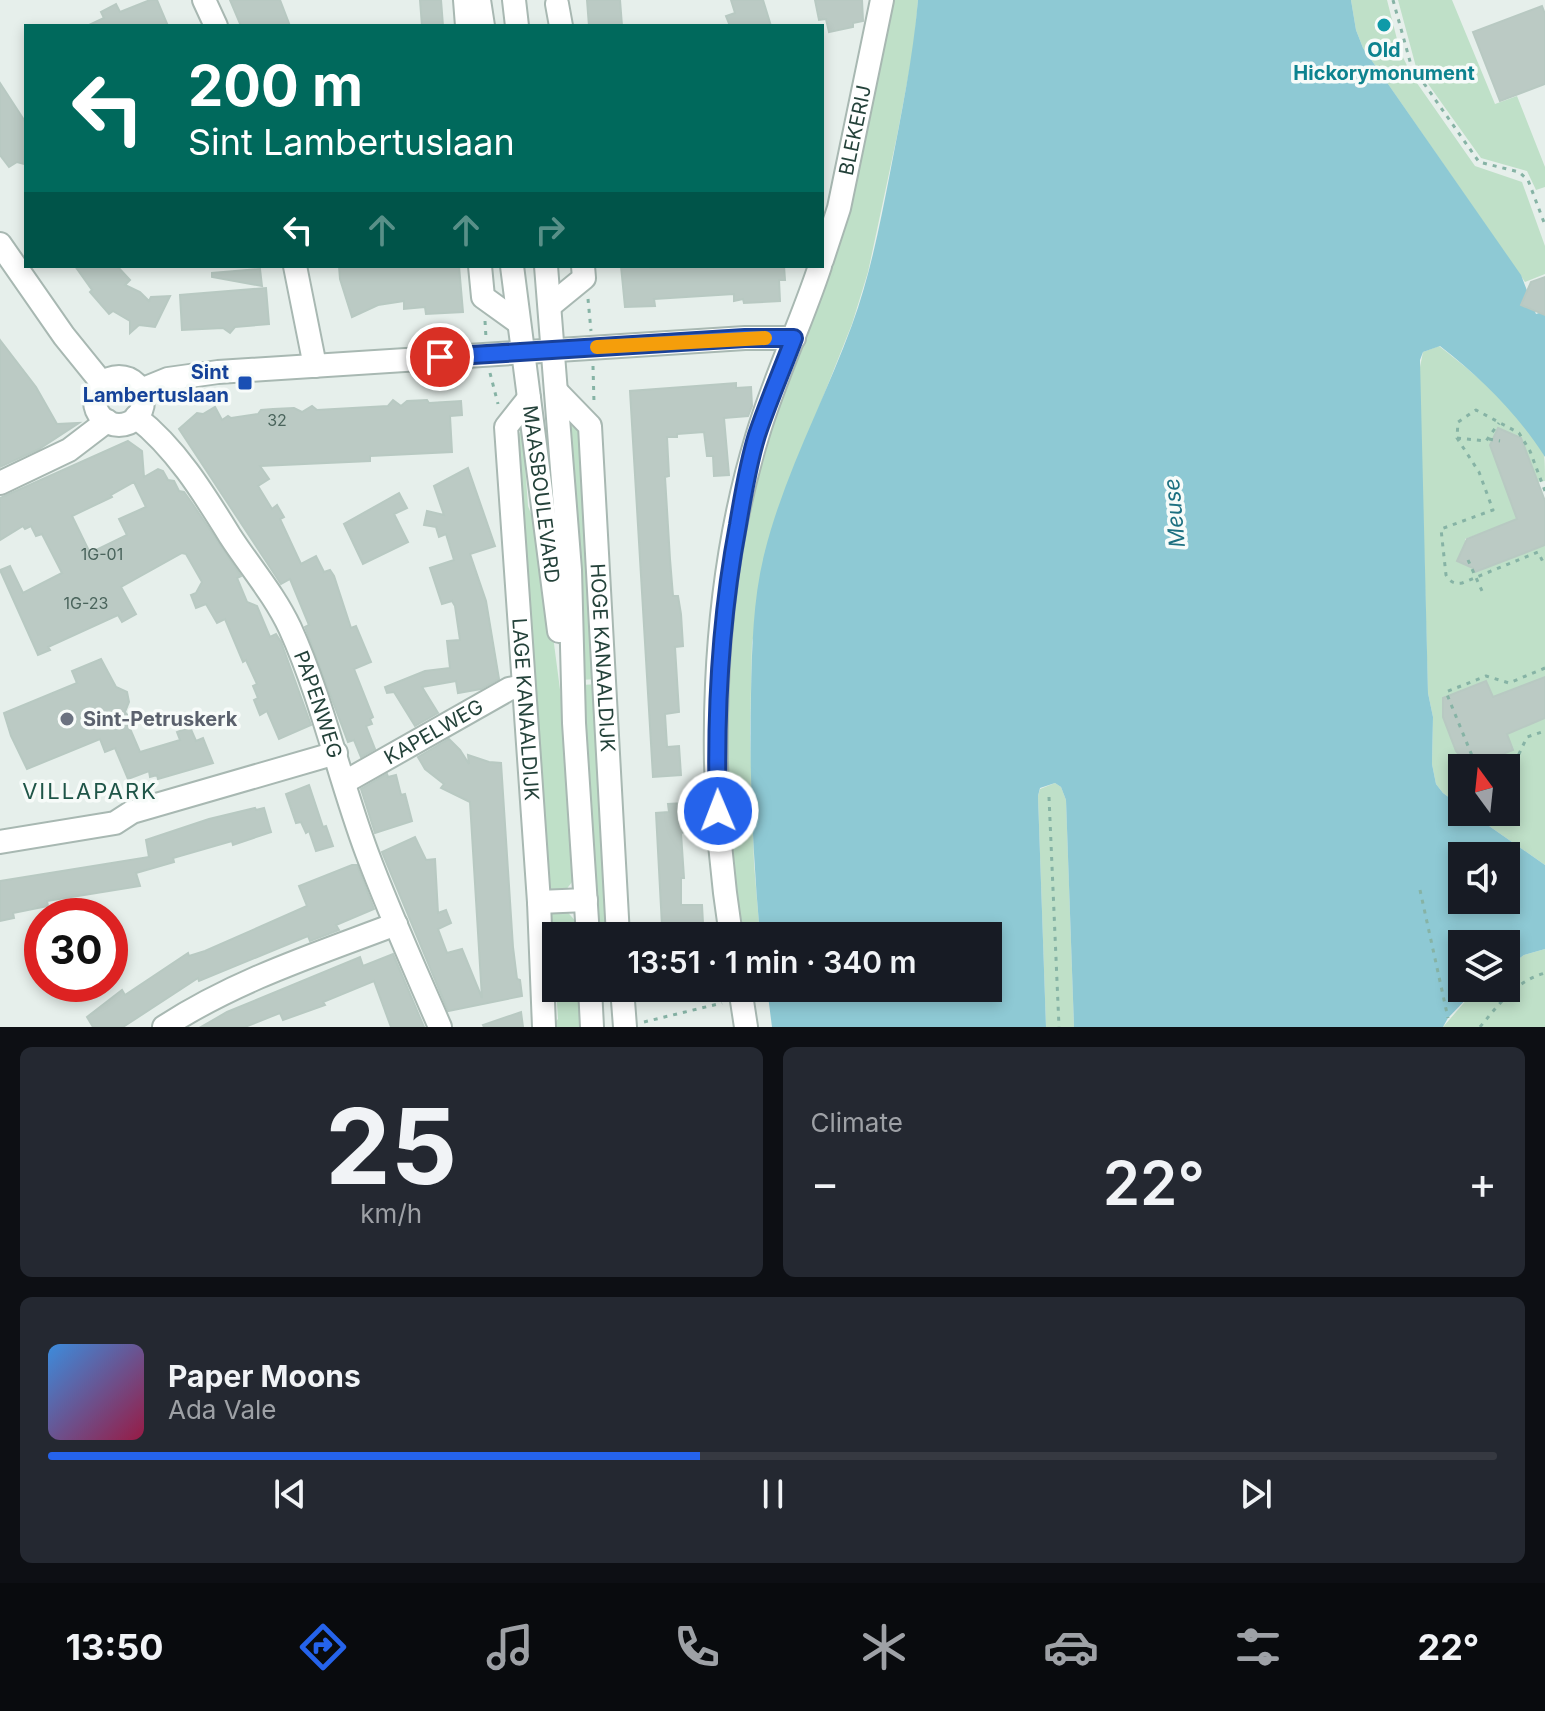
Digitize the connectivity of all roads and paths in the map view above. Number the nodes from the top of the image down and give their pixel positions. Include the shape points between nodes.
1 (204, 0) edge
2 (465, 0) edge
3 (479, 0) edge
4 (514, 0) edge
5 (882, 0) edge
6 (1393, 0) edge
7 (215, 24) edge
8 (467, 24) edge
9 (483, 24) edge
10 (517, 24) edge
11 (1545, 225) edge
12 (0, 244) edge
13 (824, 254) edge
14 (295, 268) edge
15 (480, 268) edge
16 (512, 268) edge
17 (546, 268) edge
18 (583, 268) edge
19 (819, 268) edge
20 (551, 305) junction
21 (519, 323) junction
22 (794, 338) junction
23 (554, 350) junction
24 (523, 352) junction
25 (489, 364) dead end
26 (315, 366) junction
27 (102, 383) junction
28 (141, 390) junction
29 (558, 393) junction
30 (529, 398) junction
31 (498, 404) dead end
32 (136, 417) junction
33 (107, 421) junction
34 (1500, 421) junction
35 (1457, 438) junction
36 (1489, 439) junction
37 (1500, 441) dead end
38 (0, 483) edge
39 (1545, 491) edge
40 (1468, 560) dead end
41 (1545, 566) edge
42 (1476, 577) junction
43 (1482, 591) dead end
44 (1545, 668) edge
45 (523, 686) junction
46 (574, 723) junction
47 (1545, 731) edge
48 (336, 753) junction
49 (345, 782) junction
50 (1049, 797) dead end
51 (0, 842) edge
52 (1420, 890) dead end
53 (586, 900) junction
54 (539, 902) junction
55 (587, 922) edge
56 (617, 922) edge
57 (729, 922) edge
58 (396, 924) junction
59 (1545, 973) edge
60 (591, 1002) edge
61 (623, 1002) edge
62 (711, 1002) edge
63 (742, 1002) edge
64 (1448, 1018) dead end
65 (625, 1024) edge
66 (164, 1027) edge
67 (440, 1027) edge
68 (544, 1027) edge
69 (592, 1027) edge
70 (746, 1027) edge
71 (1059, 1027) edge
72 (1480, 1027) edge

1 - 7 street
2 - 8 street
3 - 9 street
4 - 10 street
5 - 13 street, BLEKERIJ via 839,208
6 - 11 path via 1405,52 1418,78 1479,162 1519,172 1528,180
12 - 27 street
14 - 26 street
15 - 21 street via 483,297
16 - 21 street, MAASBOULEVARD
17 - 20 street, MAASBOULEVARD
18 - 20 street via 584,278
19 - 22 street
20 - 23 street, MAASBOULEVARD
21 - 24 street, MAASBOULEVARD
22 - 23 street
22 - 57 street via 750,462 722,617 717,784
23 - 24 street
23 - 29 street, MAASBOULEVARD
24 - 26 street
24 - 30 street, MAASBOULEVARD
25 - 31 path
26 - 28 street via 180,377
27 - 28 street via 126,378
27 - 33 street via 95,402
28 - 32 street via 143,404
29 - 46 street, MAASBOULEVARD
29 - 56 street, HOGE KANAALDIJK via 590,426
30 - 45 street, LAGE KANAALDIJK via 506,427
30 - 46 street, MAASBOULEVARD
32 - 33 street via 121,424
32 - 48 street, PAPENWEG via 193,479 284,616
33 - 38 street via 62,464
34 - 35 path via 1476,410 1458,422
34 - 36 path
34 - 39 path via 1519,433
35 - 36 path
35 - 42 path via 1479,472 1493,510 1441,529 1446,575 1455,584
36 - 37 path
40 - 42 path
41 - 42 path via 1538,552
42 - 43 path
44 - 47 path via 1509,683 1486,676 1446,692 1475,763 1485,767 1518,756 1527,737
45 - 49 street, KAPELWEG via 509,689
45 - 54 street, LAGE KANAALDIJK
46 - 53 street, MAASBOULEVARD
48 - 49 street, PAPENWEG
48 - 51 street via 132,812 115,823
49 - 58 street, PAPENWEG
50 - 71 path
52 - 64 path
53 - 54 street
53 - 55 street, MAASBOULEVARD
54 - 68 street, LAGE KANAALDIJK
58 - 66 street via 238,985
58 - 67 street, PAPENWEG
59 - 72 path via 1510,992
60 - 69 street
61 - 65 street
62 - 65 path
63 - 70 street

